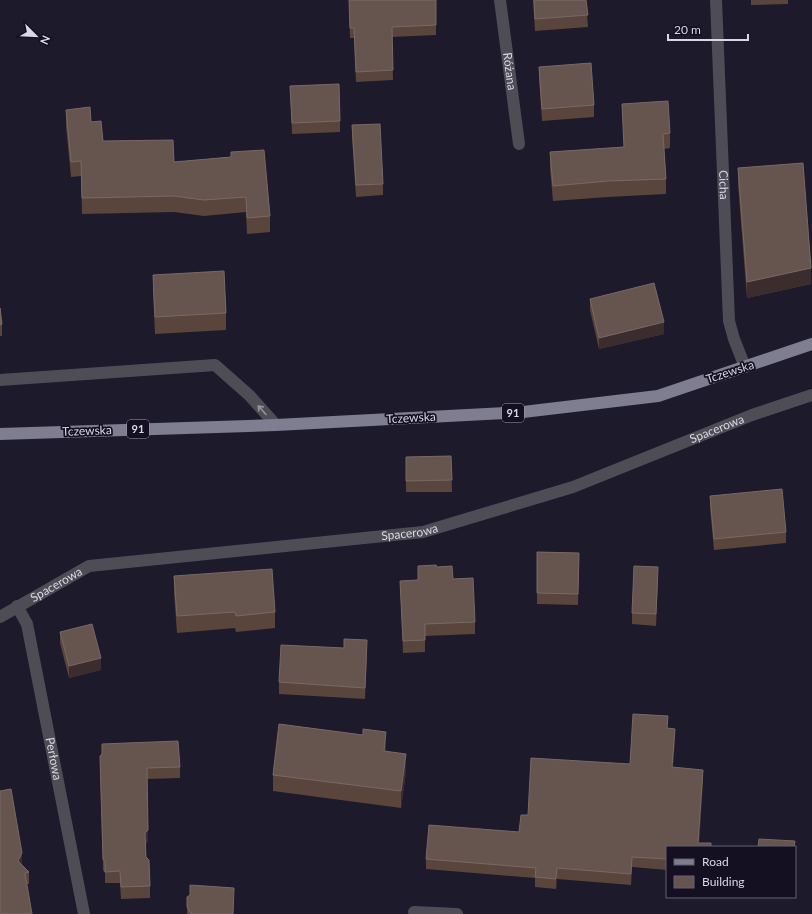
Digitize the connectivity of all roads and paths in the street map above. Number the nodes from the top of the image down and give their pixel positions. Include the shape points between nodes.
1 (500, 0) edge
2 (716, 0) edge
3 (519, 144) dead end
4 (812, 344) edge
5 (745, 367) junction
6 (0, 380) edge
7 (812, 395) edge
8 (276, 425) junction
9 (0, 434) edge
10 (17, 606) junction
11 (0, 617) edge
12 (414, 912) dead end
13 (84, 914) edge
14 (457, 914) edge

1 - 3 street, Różana
2 - 5 street, Cicha via 729,321
4 - 5 main road, Tczewska / 91
5 - 8 main road, Tczewska / 91 via 658,396 530,412
8 -> 6 street via 249,395 215,365
7 - 10 street, Spacerowa via 752,415 573,486 423,532 89,566
8 - 9 main road, Tczewska / 91
10 - 11 street, Spacerowa
10 - 13 street, Perłowa via 27,624
12 - 14 street

